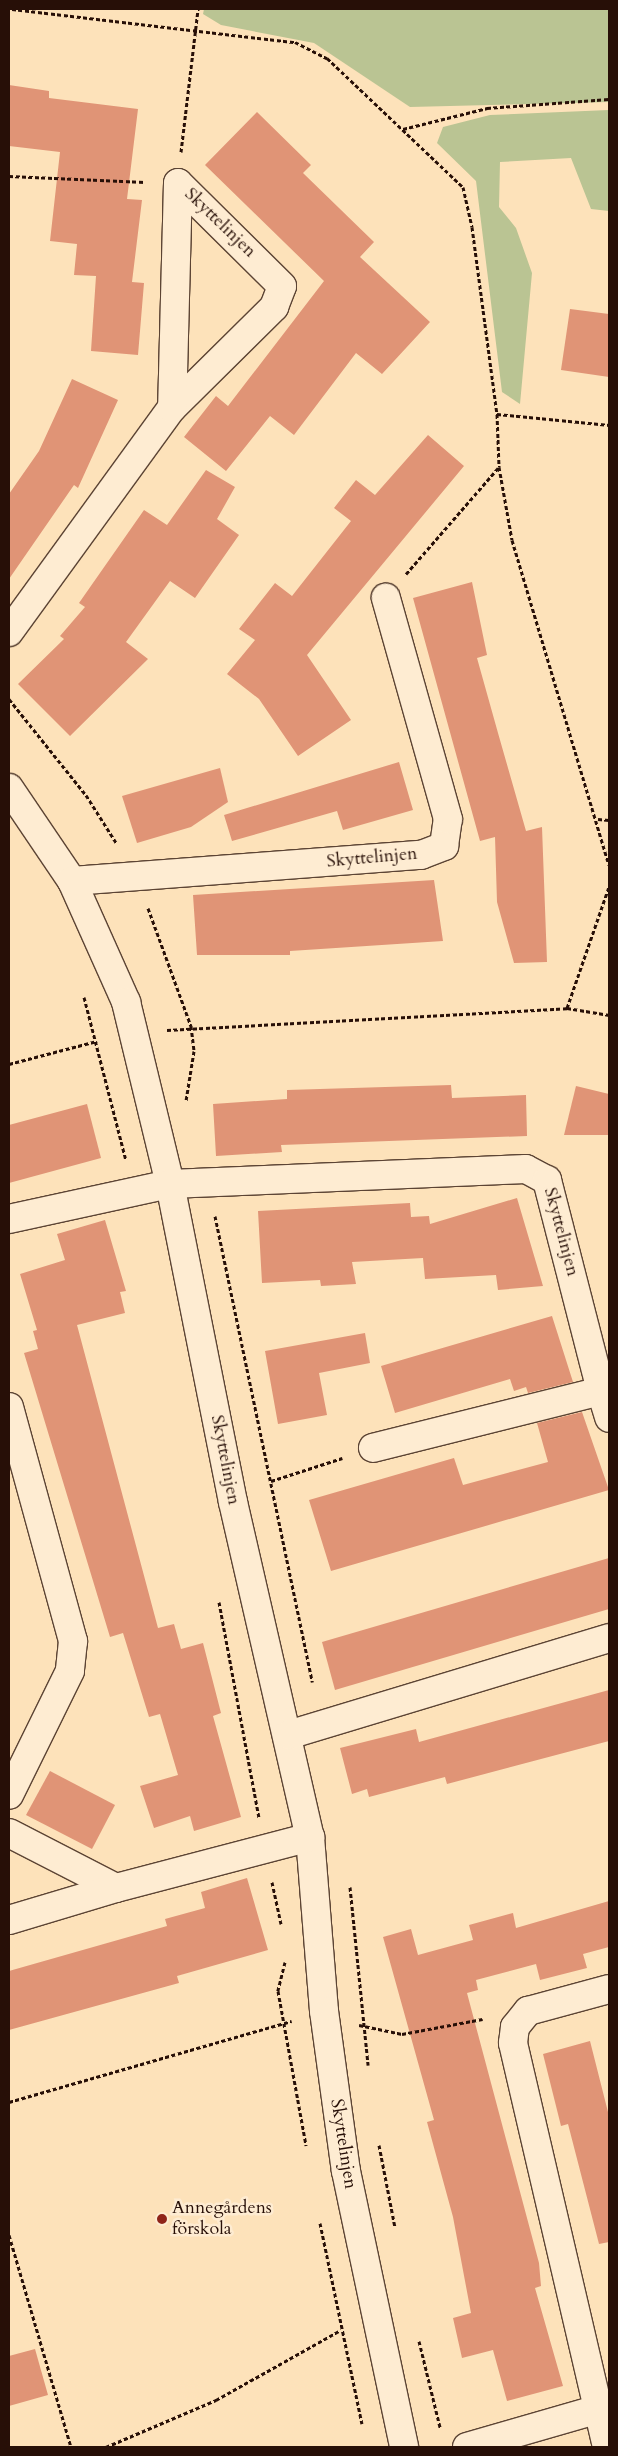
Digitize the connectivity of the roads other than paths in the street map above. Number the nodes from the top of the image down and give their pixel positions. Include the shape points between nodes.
1 (172, 408) junction
2 (386, 598) road end
3 (9, 632) edge
4 (9, 788) edge
5 (72, 881) junction
6 (170, 1184) junction
7 (9, 1219) edge
8 (601, 1391) junction
9 (9, 1407) edge
10 (609, 1418) edge
11 (373, 1448) road end
12 (609, 1638) edge
13 (288, 1734) junction
14 (9, 1795) edge
15 (9, 1832) edge
16 (310, 1837) junction
17 (116, 1888) junction
18 (9, 1920) edge
19 (609, 1989) edge
20 (604, 2407) edge
21 (404, 2447) edge
22 (466, 2447) edge
23 (607, 2447) edge

1 - 1 street, Skyttelinjen via 274,307 282,286 178,183
1 - 3 street, Skyttelinjen
2 - 5 street, Skyttelinjen via 448,819 444,846 421,855
4 - 5 street, Skyttelinjen
5 - 6 street, Skyttelinjen via 126,1002
6 - 7 street, Skyttelinjen
6 - 8 street, Skyttelinjen via 526,1169 547,1180 555,1197
6 - 13 street, Skyttelinjen via 233,1502
8 - 10 street, Skyttelinjen
8 - 11 street
9 - 14 street via 73,1641 70,1671
12 - 13 street
13 - 16 street, Skyttelinjen
15 - 17 street
16 - 17 street
16 - 21 street, Skyttelinjen via 324,2011 346,2171
17 - 18 street
19 - 20 street via 528,2011 515,2026 513,2043
20 - 22 street
20 - 23 street

